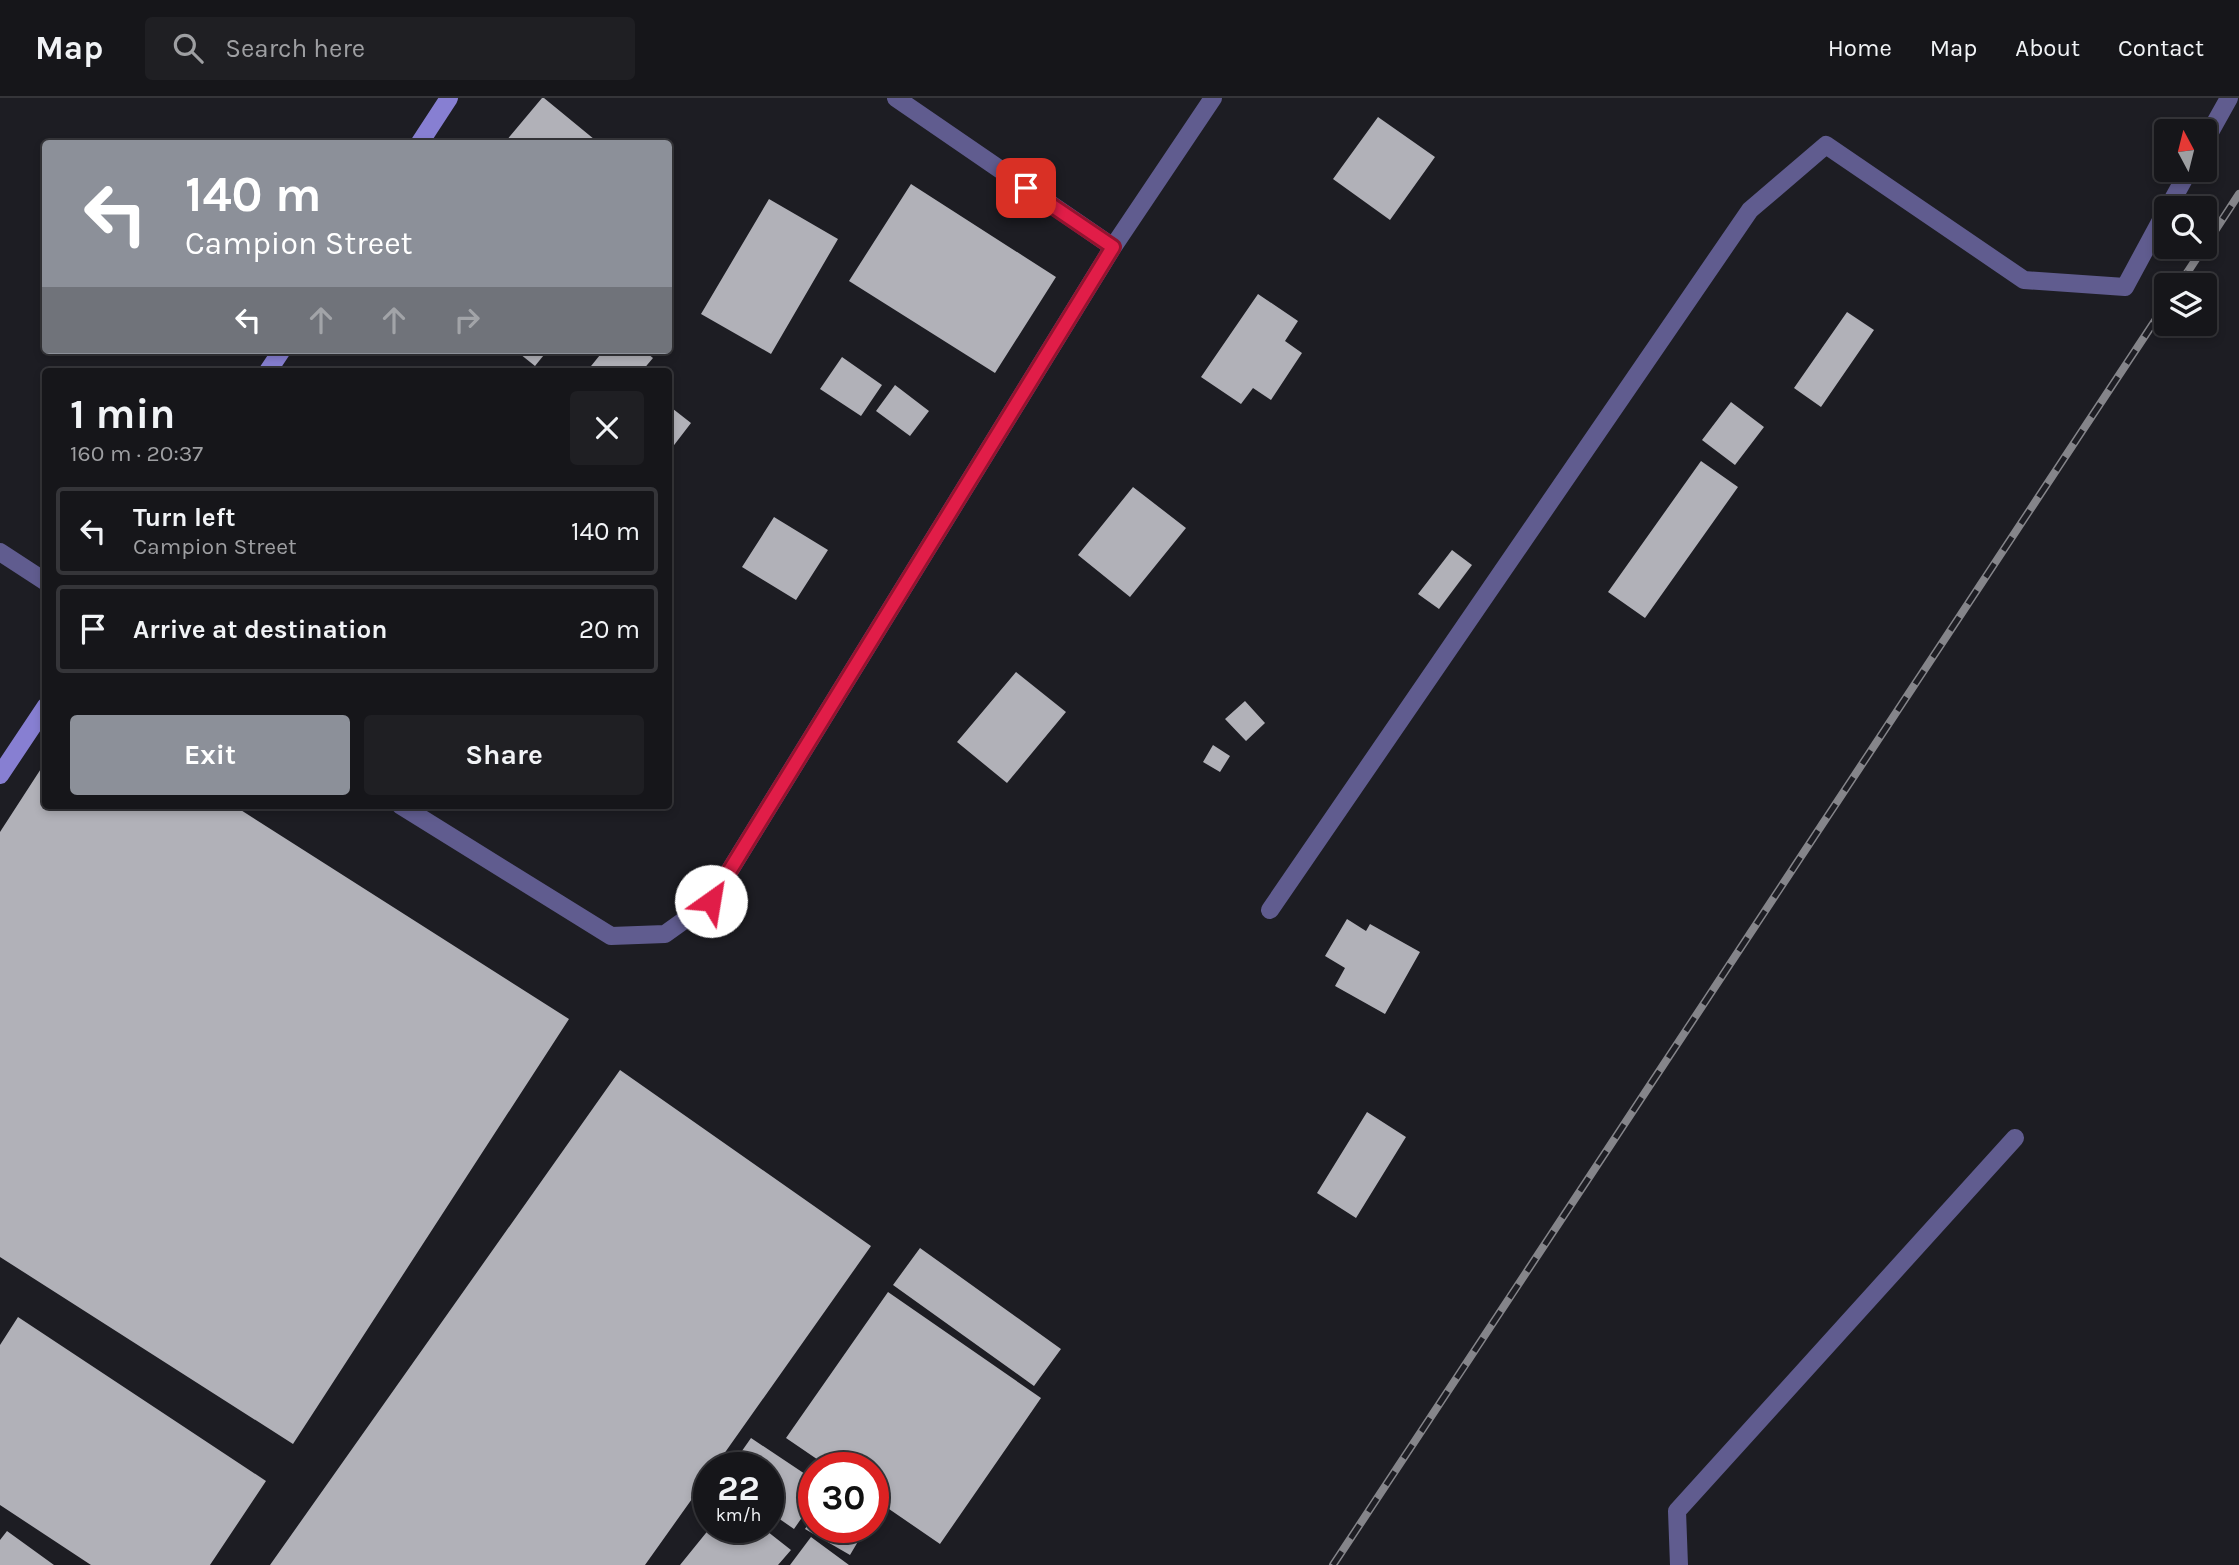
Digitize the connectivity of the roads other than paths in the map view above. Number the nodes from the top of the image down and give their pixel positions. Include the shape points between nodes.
1 (449, 98) edge
2 (896, 98) edge
3 (1213, 98) edge
4 (2229, 98) edge
5 (2217, 120) edge
6 (422, 140) edge
7 (2154, 233) edge
8 (1113, 247) junction
9 (0, 552) edge
10 (42, 579) edge
11 (42, 712) edge
12 (0, 775) edge
13 (406, 809) edge
14 (1270, 910) dead end
15 (2015, 1138) dead end
16 (1679, 1565) edge

1 - 6 street
2 - 8 street
3 - 8 street
4 - 5 street
7 - 14 street via 2124,287 2024,280 1826,145 1750,211
8 - 13 street via 711,901 665,934 611,936
9 - 10 street
11 - 12 street
15 - 16 street via 1677,1511

